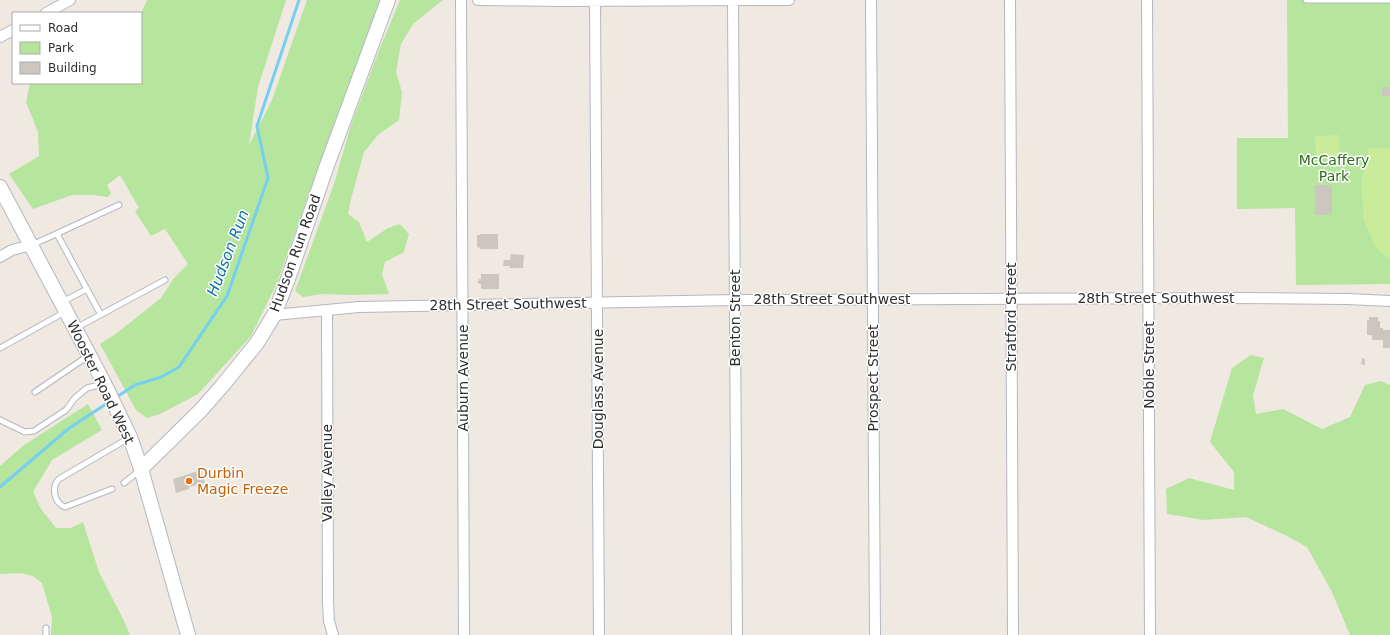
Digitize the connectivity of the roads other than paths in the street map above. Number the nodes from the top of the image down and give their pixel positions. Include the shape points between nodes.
1 (70, 0) edge
2 (388, 0) edge
3 (461, 0) edge
4 (478, 0) edge
5 (733, 0) edge
6 (789, 0) edge
7 (871, 0) edge
8 (1010, 0) edge
9 (1147, 0) edge
10 (1306, 0) edge
11 (1390, 0) edge
12 (595, 1) edge
13 (48, 12) edge
14 (12, 31) edge
15 (0, 37) edge
16 (0, 187) edge
17 (119, 205) dead end
18 (58, 234) junction
19 (31, 245) junction
20 (0, 257) edge
21 (165, 280) dead end
22 (87, 289) junction
23 (1011, 298) junction
24 (1149, 298) junction
25 (873, 299) junction
26 (735, 300) junction
27 (1390, 301) edge
28 (597, 303) junction
29 (463, 305) junction
30 (64, 307) junction
31 (327, 310) junction
32 (101, 315) junction
33 (274, 315) junction
34 (75, 329) junction
35 (0, 348) edge
36 (89, 355) junction
37 (105, 386) junction
38 (35, 392) dead end
39 (0, 420) edge
40 (130, 437) junction
41 (141, 469) junction
42 (124, 483) dead end
43 (112, 489) dead end
44 (46, 628) dead end
45 (46, 635) edge
46 (188, 635) edge
47 (333, 635) edge
48 (464, 635) edge
49 (599, 635) edge
50 (737, 635) edge
51 (875, 635) edge
52 (1013, 635) edge
53 (1150, 635) edge

1 - 13 street
2 - 33 main road, Hudson Run Road
3 - 29 street, Auburn Avenue
4 - 12 street
5 - 6 street
5 - 12 street
5 - 26 street, Benton Street
7 - 25 street, Prospect Street
8 - 23 street, Stratford Street
9 - 24 street, Noble Street
10 - 11 lane
12 - 28 street, Douglass Avenue
14 - 15 street
16 - 19 main road, Wooster Road West
17 - 18 lane
18 - 19 lane
18 - 22 lane
19 - 20 street via 12,250
19 - 30 main road, Wooster Road West
21 - 32 lane
22 - 30 lane
22 - 32 lane
23 - 24 street, 28th Street Southwest
23 - 25 street, 28th Street Southwest
23 - 52 street, Stratford Street
24 - 27 street, 28th Street Southwest via 1336,298
24 - 53 street, Noble Street
25 - 26 street, 28th Street Southwest
25 - 51 street, Prospect Street
26 - 28 street, 28th Street Southwest
26 - 50 street, Benton Street
28 - 29 street, 28th Street Southwest
28 - 49 street, Douglass Avenue
29 - 31 street, 28th Street Southwest
29 - 48 street, Auburn Avenue
30 - 34 main road, Wooster Road West
30 - 35 lane
31 - 33 street, 28th Street Southwest
31 - 47 street, Valley Avenue via 328,594 329,621
32 - 34 lane
33 - 41 main road, Hudson Run Road via 257,343 226,382
34 - 36 main road, Wooster Road West
36 - 37 main road, Wooster Road West
36 - 38 lane
37 - 39 lane via 87,388 66,410 34,430 25,432
37 - 40 main road, Wooster Road West
40 - 41 main road, Wooster Road West
40 - 43 lane via 59,479 54,489 58,502 61,506 67,507
41 - 42 lane
41 - 46 main road, Wooster Road West
44 - 45 lane

